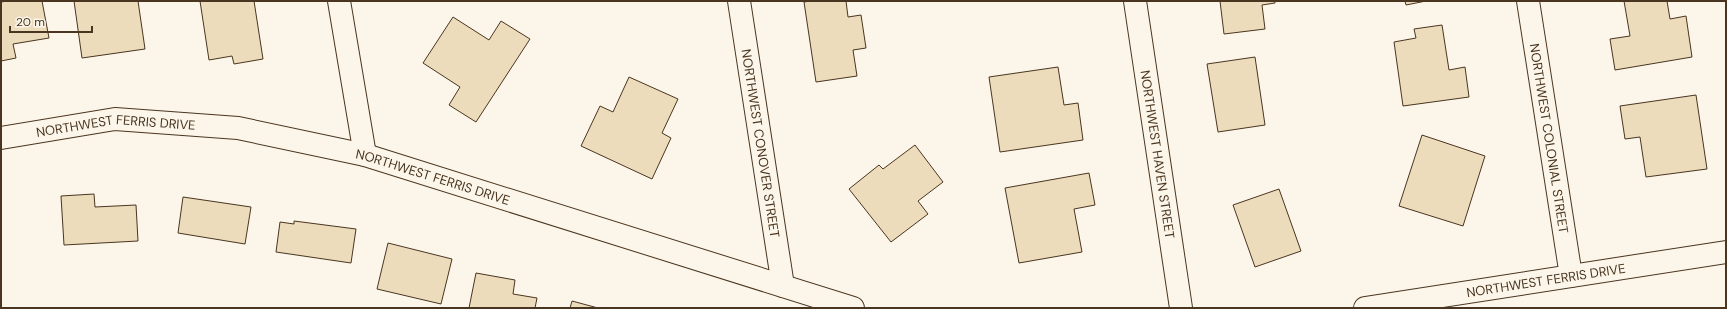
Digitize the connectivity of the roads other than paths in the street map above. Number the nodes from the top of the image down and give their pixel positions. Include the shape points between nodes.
1 (339, 1) edge
2 (739, 1) edge
3 (1135, 1) edge
4 (1528, 1) edge
5 (1, 138) edge
6 (365, 154) junction
7 (1726, 252) edge
8 (1571, 276) junction
9 (783, 286) junction
10 (853, 308) edge
11 (1181, 308) edge
12 (1365, 308) edge

1 - 6 street
2 - 9 street, NORTHWEST CONOVER STREET
3 - 11 street, NORTHWEST HAVEN STREET
4 - 8 street, NORTHWEST COLONIAL STREET
5 - 6 street, NORTHWEST FERRIS DRIVE via 114,119 238,128
6 - 9 street, NORTHWEST FERRIS DRIVE
7 - 8 street, NORTHWEST FERRIS DRIVE
8 - 12 street, NORTHWEST FERRIS DRIVE
9 - 10 street, NORTHWEST FERRIS DRIVE

